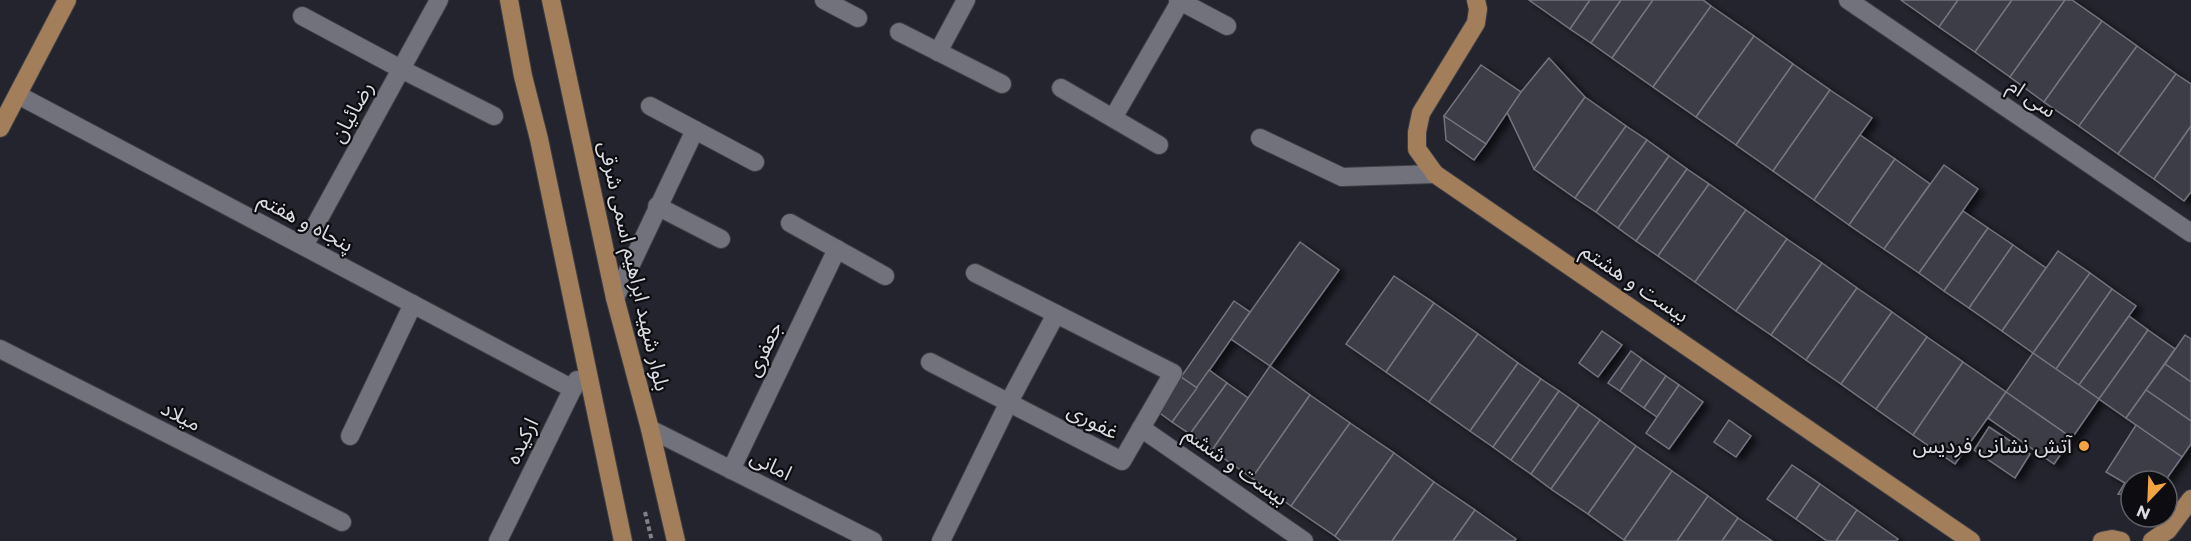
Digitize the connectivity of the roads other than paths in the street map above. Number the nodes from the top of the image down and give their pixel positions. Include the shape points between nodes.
1 (67, 0) edge
2 (439, 0) edge
3 (509, 0) edge
4 (551, 0) edge
5 (824, 0) edge
6 (966, 0) edge
7 (1180, 0) edge
8 (1476, 0) edge
9 (1848, 0) edge
10 (303, 16) dead end
11 (858, 18) dead end
12 (1227, 26) dead end
13 (899, 32) dead end
14 (938, 52) junction
15 (401, 69) junction
16 (1002, 84) dead end
17 (1061, 88) dead end
18 (18, 95) junction
19 (650, 106) dead end
20 (494, 116) dead end
21 (1113, 118) junction
22 (0, 128) edge
23 (695, 130) junction
24 (1260, 138) dead end
25 (1159, 145) dead end
26 (755, 162) dead end
27 (1436, 174) junction
28 (657, 206) junction
29 (790, 223) dead end
30 (2191, 233) edge
31 (721, 239) dead end
32 (304, 246) junction
33 (837, 249) junction
34 (975, 273) dead end
35 (885, 276) dead end
36 (615, 298) junction
37 (413, 304) junction
38 (1056, 314) junction
39 (0, 349) edge
40 (586, 362) junction
41 (930, 362) dead end
42 (573, 389) junction
43 (1009, 402) junction
44 (1142, 428) junction
45 (650, 429) junction
46 (350, 436) dead end
47 (731, 470) junction
48 (2191, 499) edge
49 (342, 522) dead end
50 (498, 541) edge
51 (623, 541) edge
52 (676, 541) edge
53 (873, 541) edge
54 (941, 541) edge
55 (1304, 541) edge
56 (1971, 541) edge
57 (2102, 541) edge
58 (2121, 541) edge
59 (2152, 541) edge

1 - 18 main road
2 - 15 street, رضائیان
3 - 40 main road
4 - 36 main road, بلوار شهید ابراهیم اسمی شرقی
5 - 11 street
6 - 14 street
7 - 12 street
7 - 21 street
8 - 27 main road, بیست و هشتم via 1476,23 1421,113 1418,149
9 - 30 street, سی ام
10 - 15 street
13 - 14 street
14 - 16 street
15 - 20 street
15 - 32 street, رضائیان
17 - 21 street
18 - 22 main road
18 - 32 street, پنجاه و هفتم
19 - 23 street
21 - 25 street
23 - 26 street
23 - 28 street
24 - 27 street via 1342,177
27 - 56 main road, بیست و هشتم
28 - 31 street
28 - 36 street
29 - 33 street
32 - 37 street, پنجاه و هفتم
33 - 35 street
33 - 47 street, جعفری
34 - 38 street
36 - 45 main road, بلوار شهید ابراهیم اسمی شرقی
37 - 42 street, پنجاه و هفتم
37 - 46 street
38 - 43 street
38 - 44 street via 1173,373
39 - 49 street, میلاد
40 - 42 street, ارکیده
40 - 51 main road
41 - 43 street
42 - 50 street, ارکیده
43 - 44 street, غفوری via 1122,461
43 - 54 street
44 - 55 street, بیست و ششم
45 - 47 street, امانی
45 - 52 main road, بلوار شهید ابراهیم اسمی شرقی
47 - 53 street, امانی
48 - 59 main road via 2168,530
57 - 58 main road

